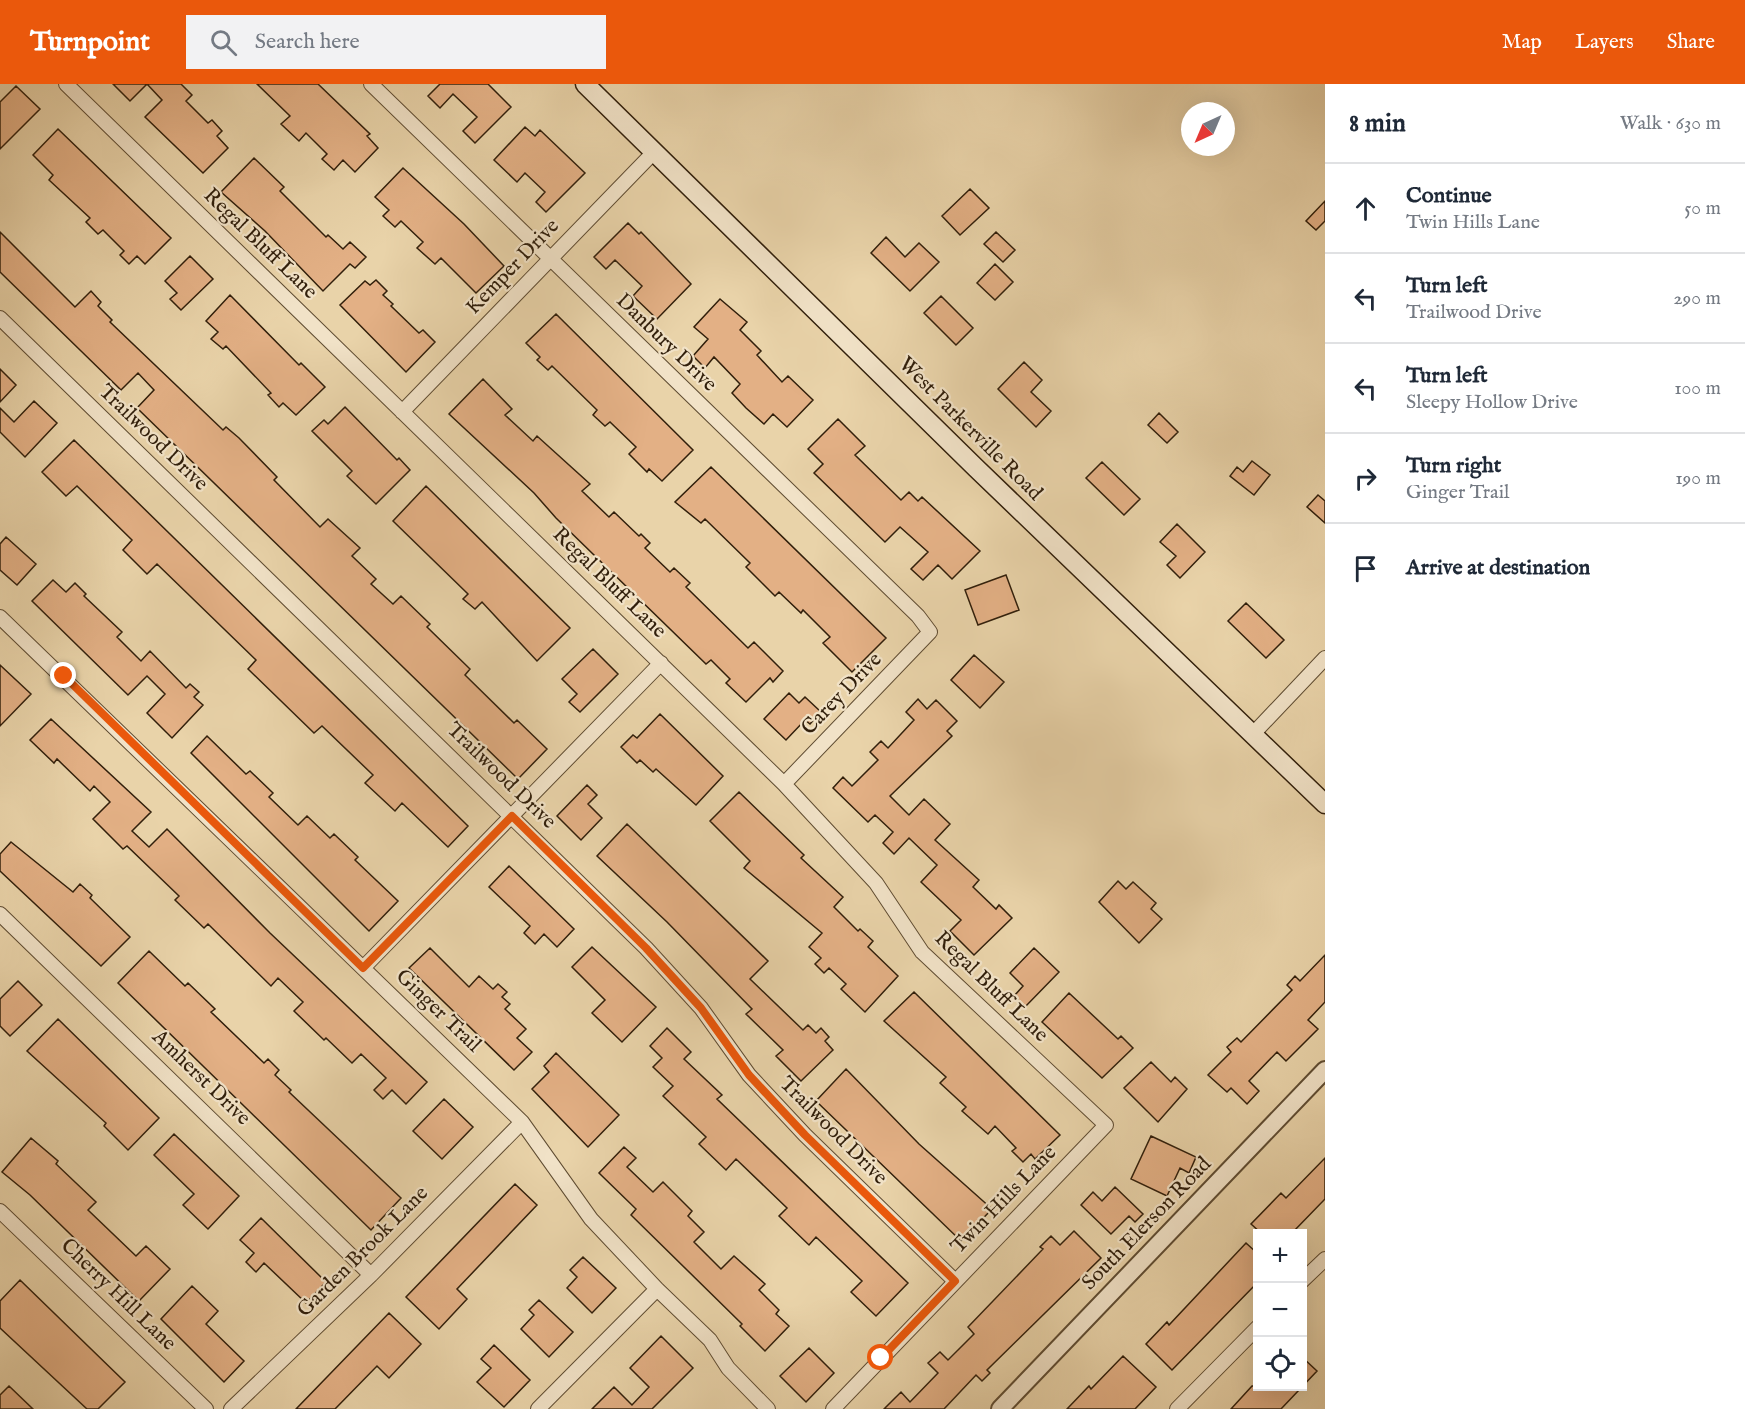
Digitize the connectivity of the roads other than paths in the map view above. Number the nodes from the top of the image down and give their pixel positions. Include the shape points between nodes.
1 (66, 84) edge
2 (371, 84) edge
3 (585, 84) edge
4 (654, 152) junction
5 (549, 259) junction
6 (0, 318) edge
7 (402, 412) junction
8 (0, 617) edge
9 (930, 633) joint
10 (1325, 658) edge
11 (661, 663) junction
12 (1253, 734) junction
13 (784, 784) junction
14 (1325, 804) edge
15 (512, 816) junction
16 (0, 914) edge
17 (363, 968) junction
18 (1325, 1070) edge
19 (522, 1122) junction
20 (1106, 1125) joint
21 (0, 1211) edge
22 (1325, 1258) edge
23 (370, 1275) junction
24 (1307, 1276) edge
25 (955, 1281) junction
26 (657, 1289) junction
27 (1253, 1331) edge
28 (206, 1409) edge
29 (231, 1409) edge
30 (538, 1409) edge
31 (768, 1409) edge
32 (833, 1409) edge
33 (1000, 1409) edge
34 (1177, 1409) edge

1 - 7 street, Regal Bluff Lane
2 - 5 street, Danbury Drive
3 - 4 main road, West Parkerville Road
4 - 5 street, Kemper Drive
4 - 12 main road, West Parkerville Road
5 - 7 street, Kemper Drive
5 - 9 street, Danbury Drive via 918,616
6 - 15 street, Trailwood Drive
7 - 11 street, Regal Bluff Lane
8 - 17 street, Ginger Trail
9 - 13 street, Carey Drive
10 - 12 street
11 - 13 street, Regal Bluff Lane
11 - 15 street
12 - 14 main road, West Parkerville Road
13 - 20 street, Regal Bluff Lane via 876,883 922,952
15 - 17 street
15 - 25 street, Trailwood Drive via 646,948 701,1008 749,1075 805,1135
16 - 23 street, Amherst Drive
17 - 19 street, Ginger Trail
18 - 33 street, South Elerson Road
19 - 23 street, Garden Brook Lane
19 - 26 street, Ginger Trail via 591,1219
20 - 25 street, Twin Hills Lane
21 - 28 street, Cherry Hill Lane
22 - 24 street
23 - 29 street, Garden Brook Lane
25 - 32 street, Twin Hills Lane
26 - 30 street
26 - 31 street, Ginger Trail via 711,1340 728,1368
27 - 34 street

